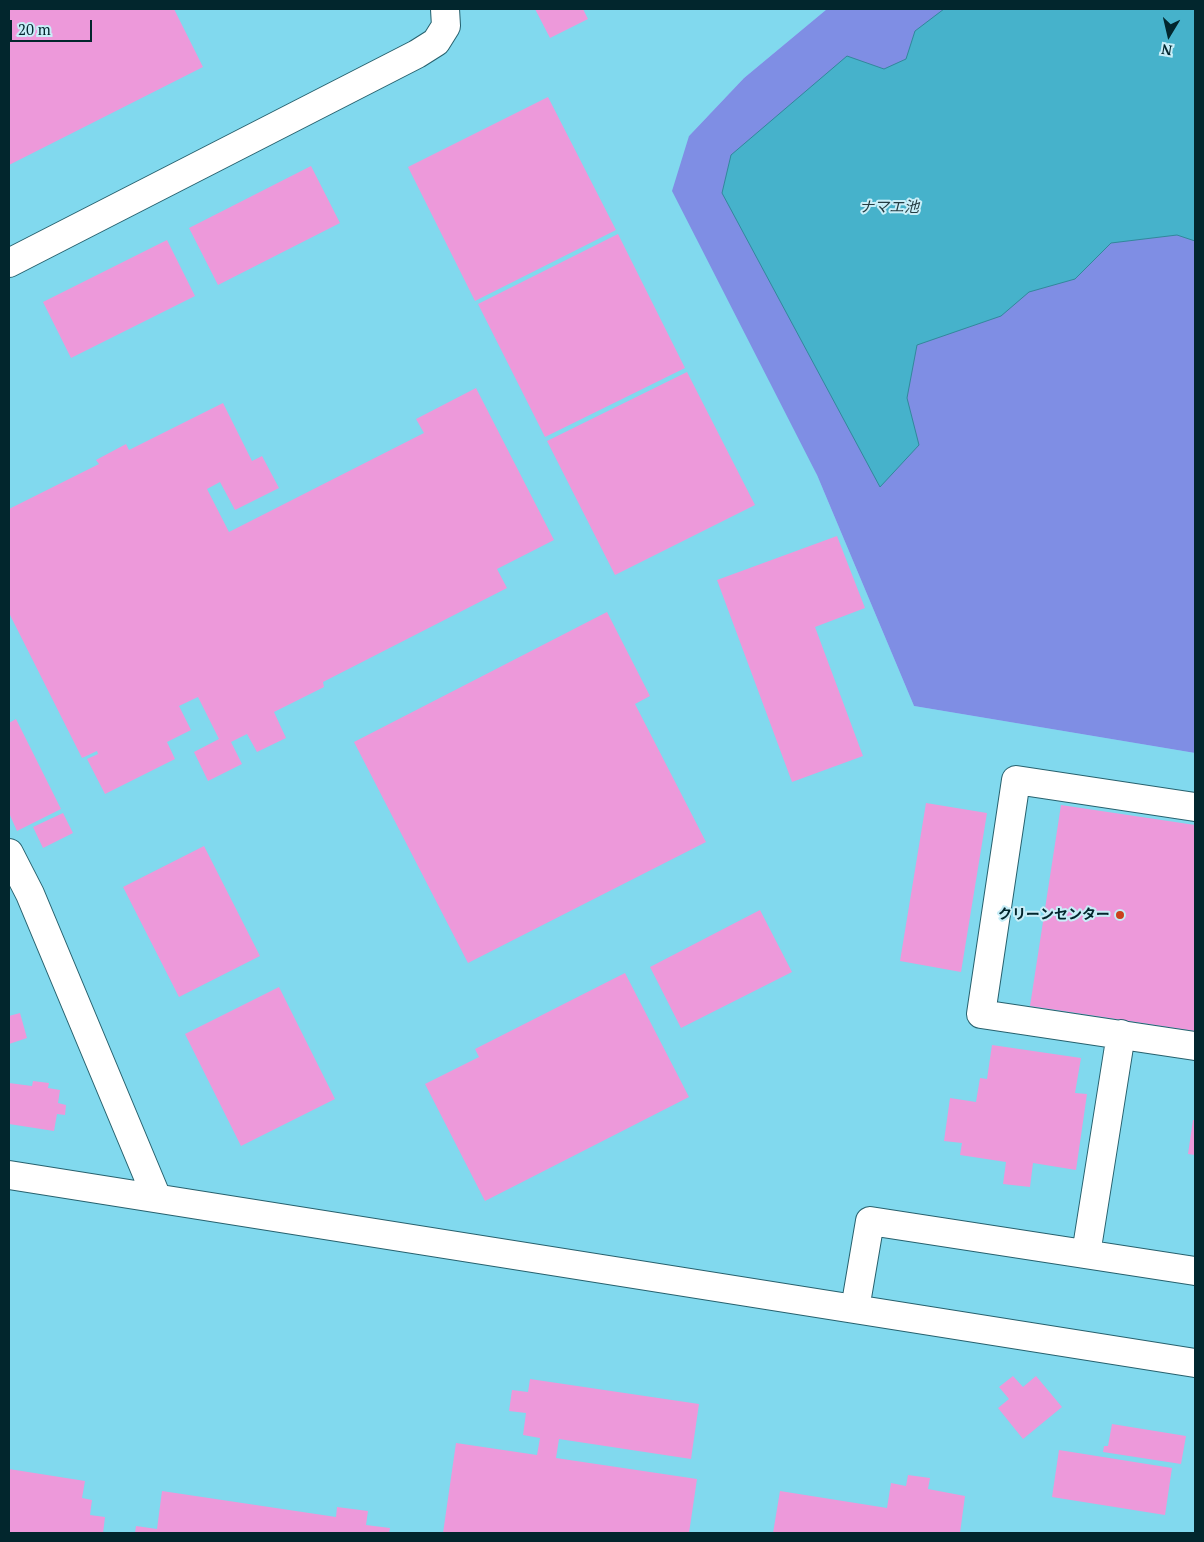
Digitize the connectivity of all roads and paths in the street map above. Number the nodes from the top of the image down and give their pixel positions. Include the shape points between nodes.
1 (445, 9) edge
2 (9, 263) edge
3 (1195, 807) edge
4 (9, 853) edge
5 (1121, 1034) junction
6 (1195, 1046) edge
7 (9, 1176) edge
8 (157, 1198) junction
9 (1086, 1254) junction
10 (1195, 1271) edge
11 (855, 1309) junction
12 (1195, 1363) edge

1 - 2 street via 446,26 436,42 417,54
3 - 5 street via 1016,780 980,1014
4 - 8 street via 30,894
5 - 6 street
5 - 9 street
7 - 8 street
8 - 11 street
9 - 10 street
9 - 11 street via 870,1221
11 - 12 street

